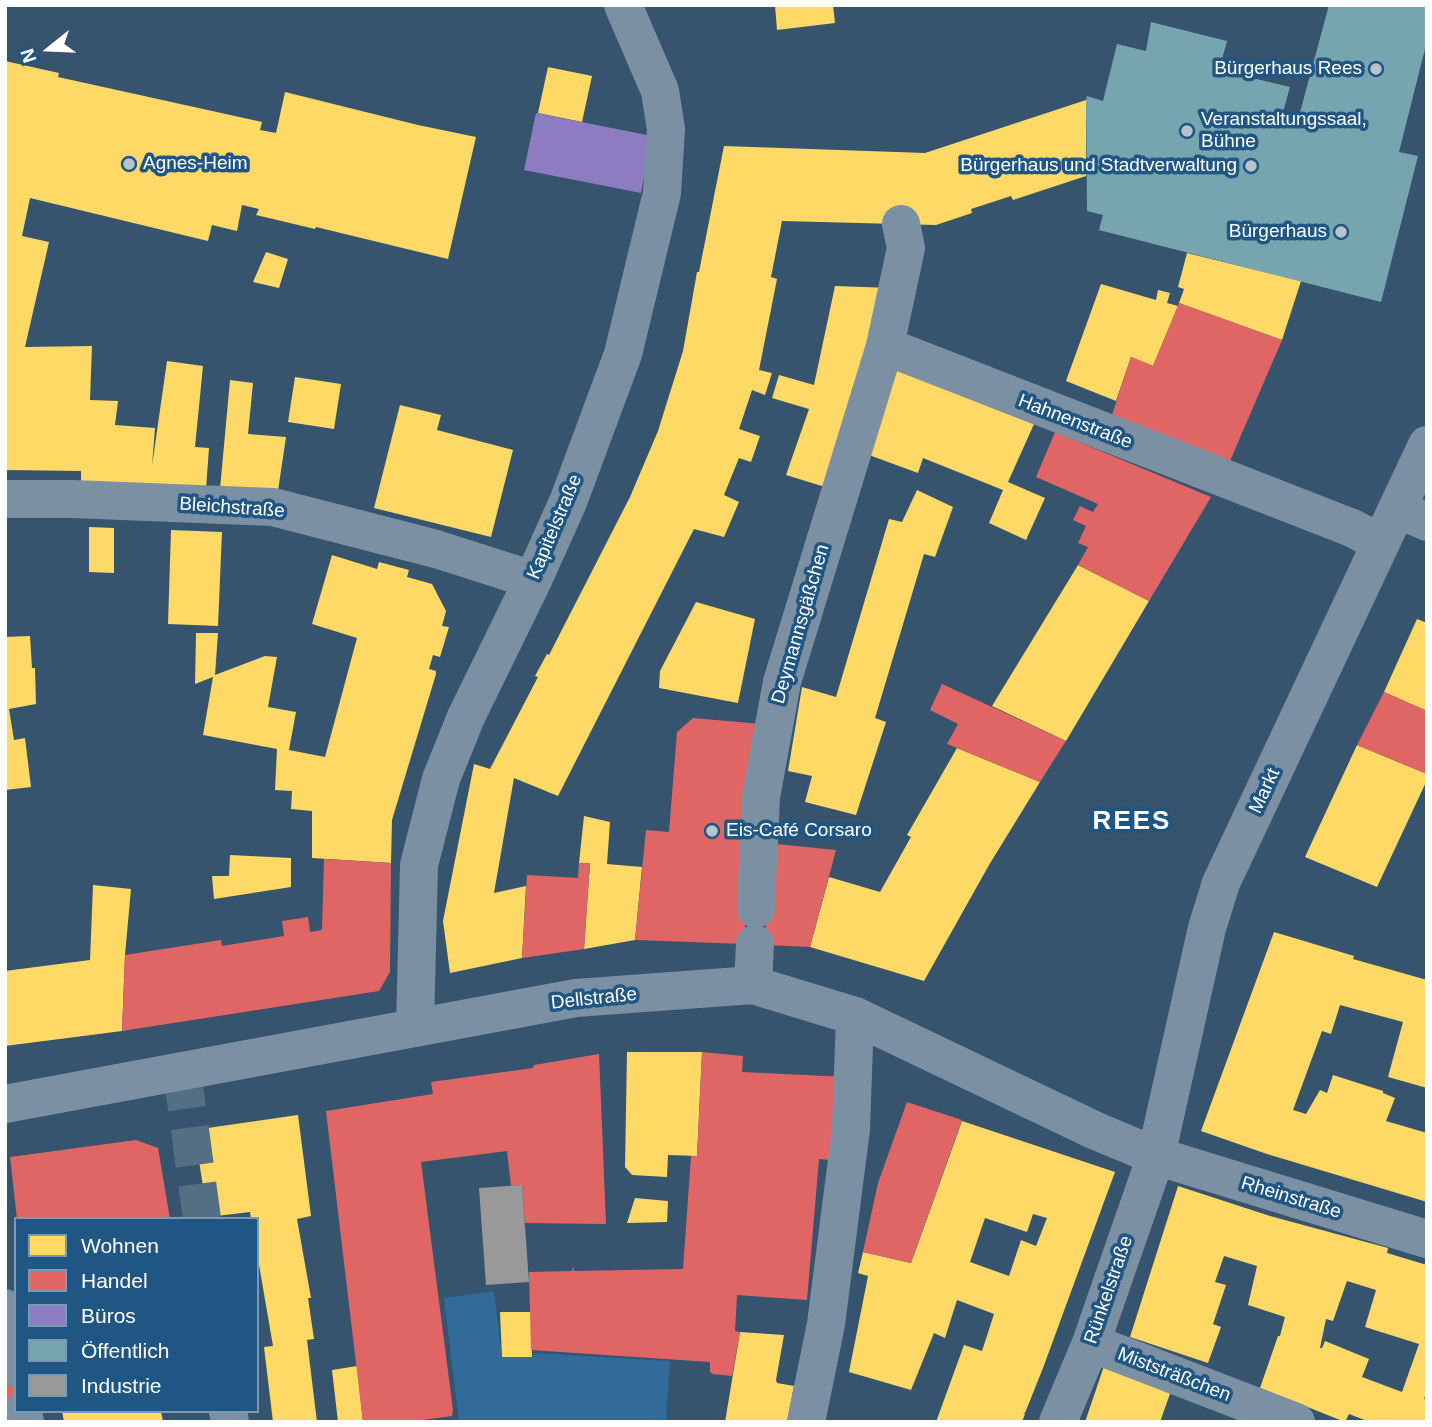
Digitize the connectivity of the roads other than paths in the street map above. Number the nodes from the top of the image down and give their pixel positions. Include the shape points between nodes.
1 (627, 15) edge
2 (901, 224) dead end
3 (885, 346) junction
4 (1427, 445) edge
5 (5, 499) edge
6 (1412, 515) edge
7 (1381, 543) junction
8 (533, 580) junction
9 (753, 985) junction
10 (855, 1016) junction
11 (415, 1027) junction
12 (5, 1104) edge
13 (1156, 1156) junction
14 (1427, 1239) edge
15 (5, 1308) edge
16 (1091, 1342) junction
17 (14, 1357) edge
18 (1294, 1421) edge
19 (806, 1422) edge
20 (1058, 1422) edge

1 - 8 street, Kapitelstraße via 660,92 666,130 662,194 623,354 568,502
2 - 3 street via 906,248
3 - 7 street, Hahnenstraße
3 - 9 street, Deymannsgäßchen via 782,681 761,797
4 - 6 street, Markt
5 - 8 street, Bleichstraße via 273,507 436,549
6 - 7 street, Markt
7 - 13 street, Markt via 1221,883
8 - 11 street, Kapitelstraße via 466,716 441,779 419,865
9 - 10 street, Dellstraße
9 - 11 street, Dellstraße via 576,998
10 - 13 street, Dellstraße
10 - 19 street via 851,1129 826,1324
11 - 12 street, Dellstraße
13 - 14 street, Rheinstraße
13 - 16 street, Rünkelstraße
15 - 17 street
16 - 18 street, Miststräßchen
16 - 20 street, Rünkelstraße

